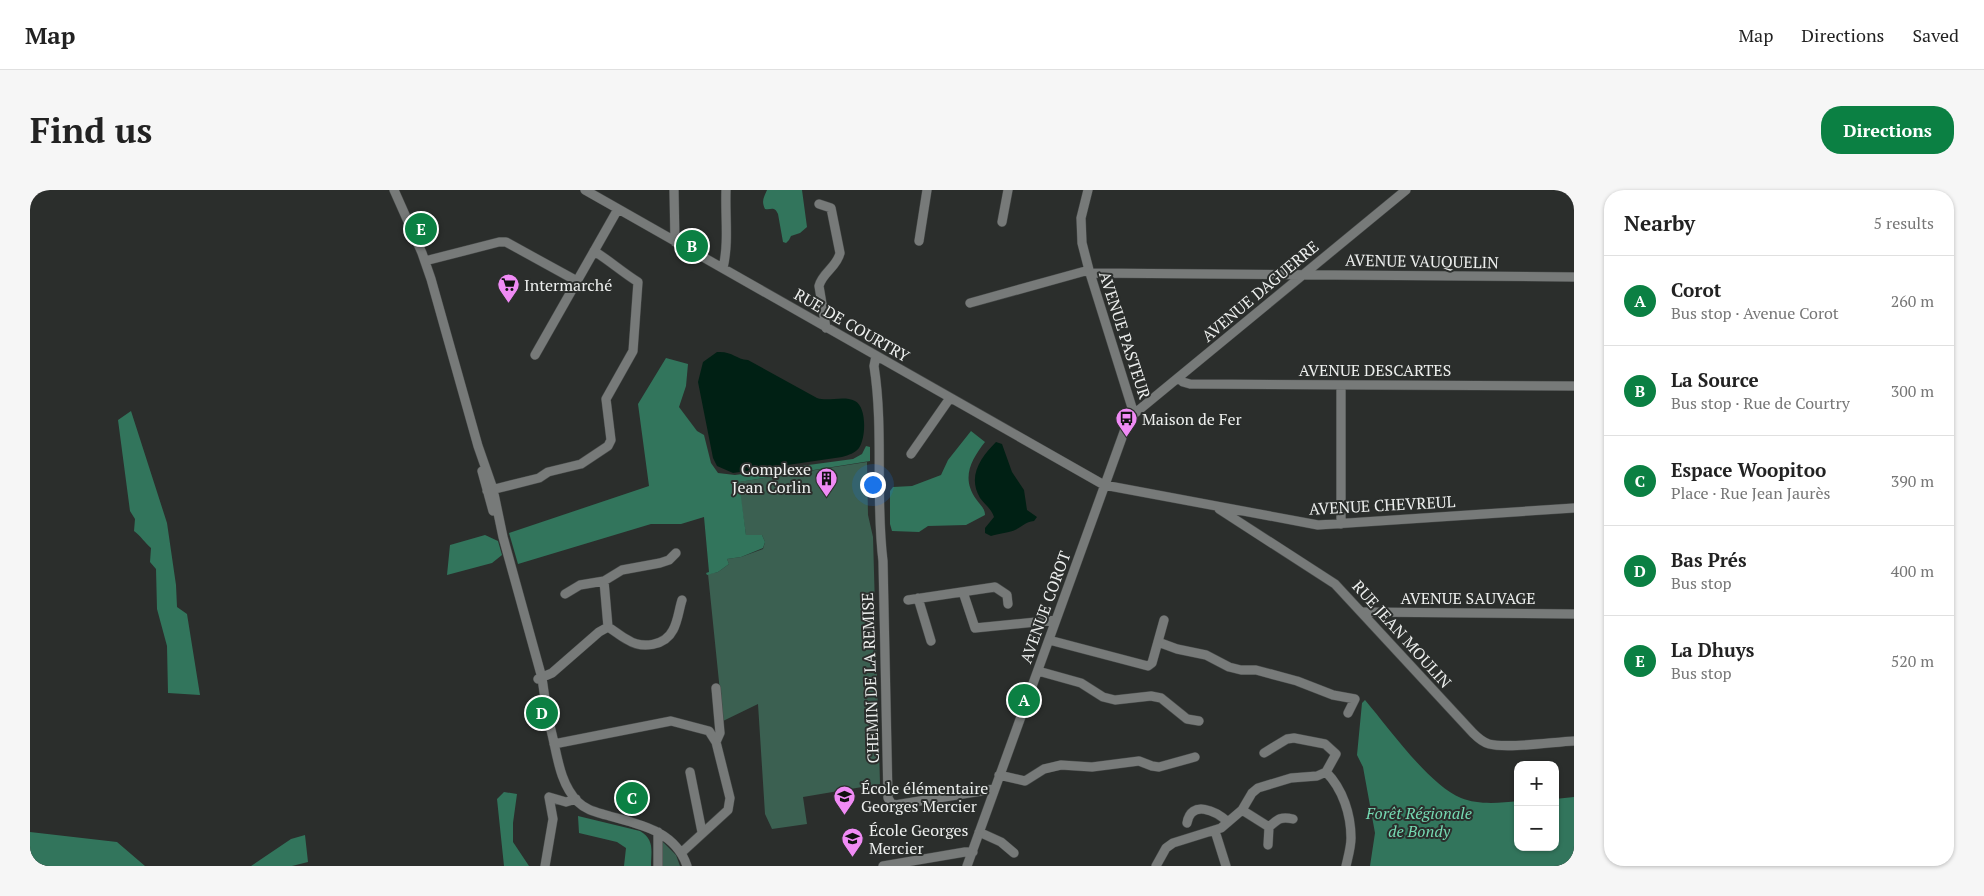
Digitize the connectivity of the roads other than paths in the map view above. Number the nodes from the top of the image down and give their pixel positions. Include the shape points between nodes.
1 (394, 190) edge
2 (586, 190) edge
3 (674, 190) edge
4 (726, 190) edge
5 (927, 190) edge
6 (1008, 190) edge
7 (1088, 190) edge
8 (1406, 190) edge
9 (819, 204) dead end
10 (618, 209) junction
11 (1002, 222) dead end
12 (919, 241) dead end
13 (676, 242) junction
14 (594, 251) junction
15 (428, 260) junction
16 (724, 268) junction
17 (1089, 272) junction
18 (1302, 275) junction
19 (1574, 277) edge
20 (577, 281) junction
21 (970, 304) dead end
22 (826, 328) junction
23 (535, 355) dead end
24 (876, 356) junction
25 (1178, 378) junction
26 (1340, 386) junction
27 (1574, 386) edge
28 (950, 398) junction
29 (1134, 414) junction
30 (912, 454) dead end
31 (1104, 485) junction
32 (490, 490) junction
33 (1574, 508) edge
34 (1238, 516) junction
35 (1341, 524) junction
36 (676, 553) dead end
37 (604, 581) junction
38 (963, 592) junction
39 (565, 594) dead end
40 (918, 598) junction
41 (682, 600) dead end
42 (908, 600) dead end
43 (1008, 604) dead end
44 (1363, 612) junction
45 (1574, 614) edge
46 (1056, 620) junction
47 (1164, 620) dead end
48 (608, 627) junction
49 (1049, 640) junction
50 (930, 641) dead end
51 (1158, 642) junction
52 (1038, 671) junction
53 (539, 679) junction
54 (716, 688) dead end
55 (1348, 713) dead end
56 (1199, 721) dead end
57 (1574, 740) edge
58 (716, 742) junction
59 (554, 744) junction
60 (1264, 753) dead end
61 (1195, 757) dead end
62 (690, 772) dead end
63 (1326, 772) junction
64 (999, 775) junction
65 (994, 789) junction
66 (576, 799) junction
67 (1242, 810) junction
68 (1293, 819) dead end
69 (1228, 822) junction
70 (1187, 823) dead end
71 (1270, 827) junction
72 (1215, 831) junction
73 (658, 832) junction
74 (702, 832) junction
75 (979, 832) junction
76 (1268, 845) dead end
77 (973, 852) junction
78 (681, 853) junction
79 (1014, 853) dead end
80 (545, 866) edge
81 (658, 866) edge
82 (687, 866) edge
83 (883, 866) edge
84 (968, 866) edge
85 (1156, 866) edge
86 (1226, 866) edge
87 (1346, 866) edge

1 - 15 street
2 - 10 street, RUE DE COURTRY
3 - 13 street
4 - 16 street
5 - 12 street
6 - 11 street
7 - 17 street, AVENUE PASTEUR via 1080,226
8 - 18 street, AVENUE DAGUERRE
9 - 22 street via 832,208 840,253 820,280
10 - 13 street, RUE DE COURTRY
10 - 14 street
13 - 16 street, RUE DE COURTRY
14 - 20 street
14 - 32 street via 638,282 633,351 606,399 611,440 608,446 581,464
15 - 20 street via 506,242
15 - 32 street
16 - 22 street, RUE DE COURTRY
17 - 18 street, AVENUE VAUQUELIN
17 - 21 street, AVENUE VAUQUELIN
17 - 29 street, AVENUE PASTEUR
18 - 19 street, AVENUE VAUQUELIN
18 - 25 street, AVENUE DAGUERRE
20 - 23 street
22 - 24 street, RUE DE COURTRY
24 - 28 street, RUE DE COURTRY
24 - 65 street, CHEMIN DE LA REMISE via 888,798 895,805
25 - 26 street, AVENUE DESCARTES via 1190,384
25 - 29 street, AVENUE DAGUERRE
26 - 27 street, AVENUE DESCARTES
26 - 35 street
28 - 30 street
28 - 31 street, RUE DE COURTRY
29 - 31 street, AVENUE PASTEUR via 1126,426
31 - 34 street, AVENUE CHEVREUL via 1214,506
31 - 46 street, AVENUE COROT
32 - 53 street
33 - 35 street, AVENUE CHEVREUL
34 - 35 street, AVENUE CHEVREUL
34 - 44 street, RUE JEAN MOULIN via 1335,584
36 - 37 street via 669,560 622,570
37 - 39 street via 580,585
37 - 48 street
38 - 40 street
38 - 43 street via 995,587 1007,595
38 - 46 street via 975,628
40 - 42 street
40 - 50 street
41 - 48 street via 673,630 657,643 636,644
44 - 45 street, AVENUE SAUVAGE
44 - 57 street, RUE JEAN MOULIN via 1482,741 1500,745
46 - 49 street, AVENUE COROT
47 - 51 street
48 - 53 street via 552,673
49 - 51 street via 1148,666 1152,664
49 - 52 street, AVENUE COROT
51 - 55 street via 1206,655 1229,667 1256,670 1332,695 1355,699
52 - 56 street via 1081,683 1103,697 1115,700 1162,698 1187,719
52 - 64 street, AVENUE COROT
53 - 59 street
54 - 58 street via 720,733
58 - 59 street via 709,731 671,721
58 - 74 street via 730,798 728,810
59 - 66 street via 564,779
60 - 63 street via 1287,739 1325,744 1336,754
61 - 64 street via 1159,767 1139,761 1092,767 1061,766 1044,769 1025,781
62 - 74 street
63 - 67 street via 1258,788
63 - 87 street via 1340,790 1349,818 1351,840
64 - 65 street, AVENUE COROT
65 - 75 street, AVENUE COROT
66 - 73 street via 593,811
66 - 80 street via 566,802 548,797 552,819
67 - 69 street
67 - 71 street
68 - 71 street via 1279,818
69 - 70 street via 1220,814 1199,808 1188,815
69 - 72 street
71 - 76 street
72 - 85 street via 1172,843
72 - 86 street
73 - 78 street
73 - 81 street
74 - 78 street
75 - 77 street, AVENUE COROT
75 - 79 street
77 - 83 street
77 - 84 street, AVENUE COROT
78 - 82 street

